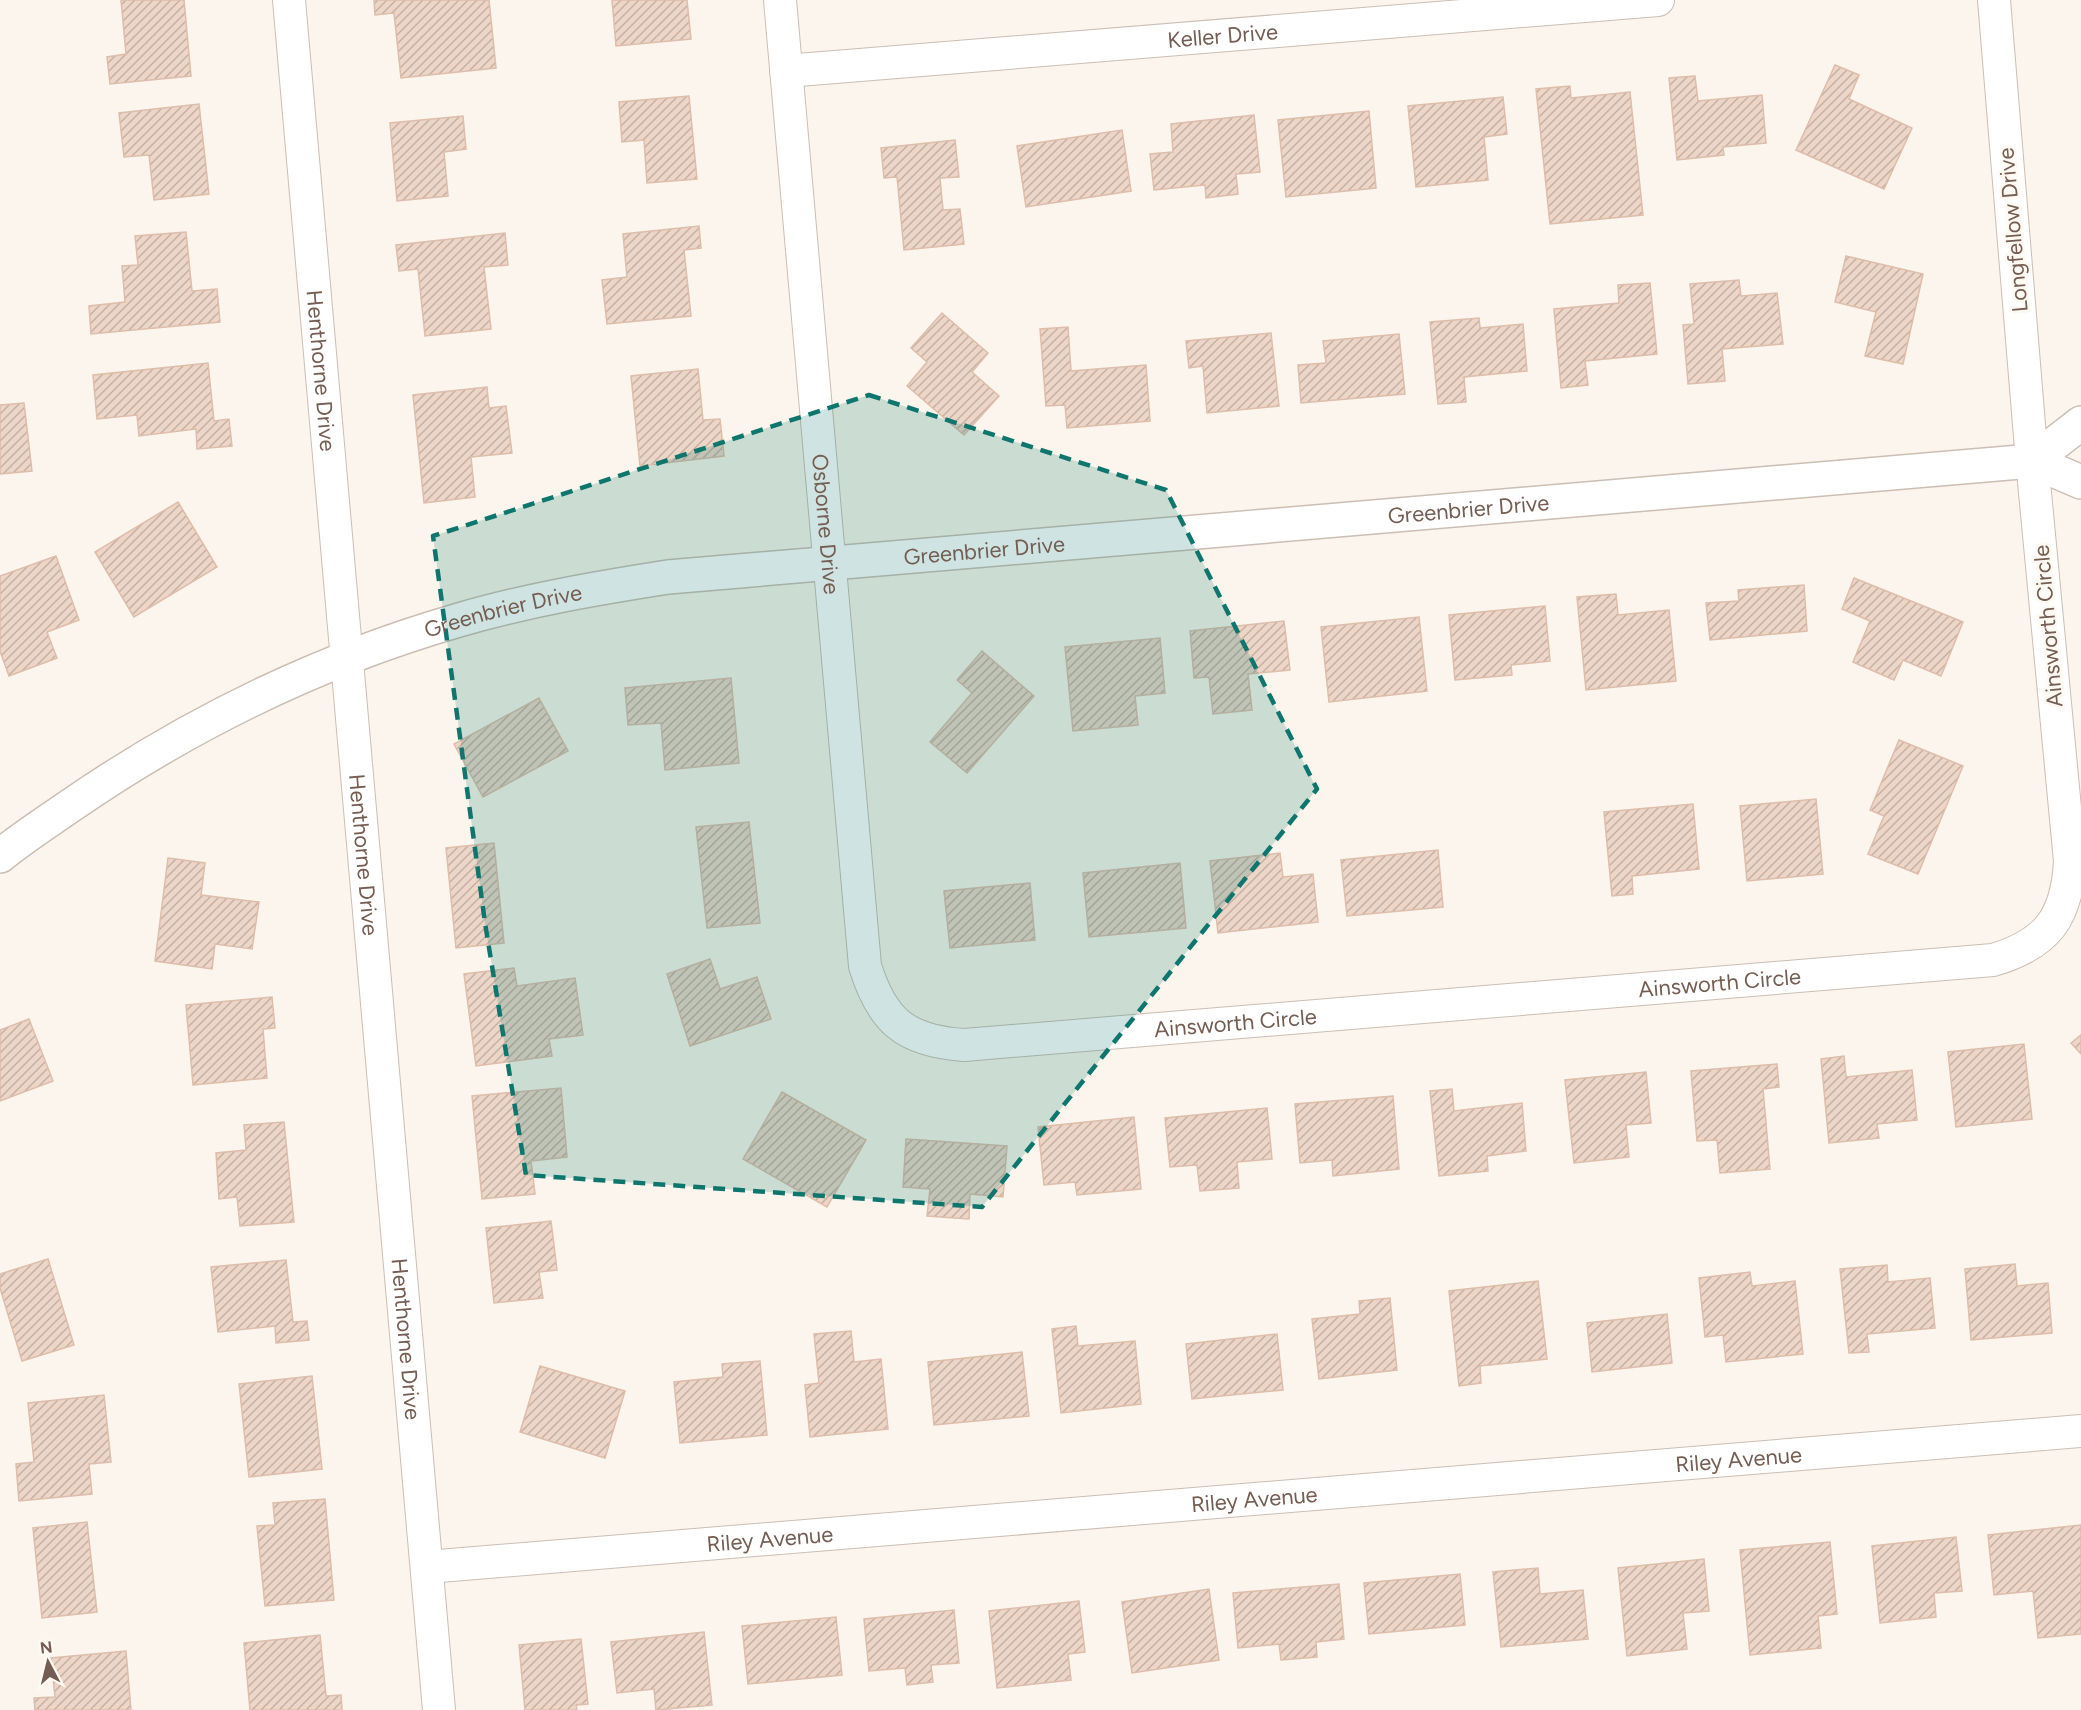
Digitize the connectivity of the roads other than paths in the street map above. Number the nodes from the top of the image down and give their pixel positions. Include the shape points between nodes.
1 (289, 0) edge
2 (780, 0) edge
3 (1658, 0) edge
4 (1994, 0) edge
5 (786, 71) junction
6 (2081, 423) edge
7 (2032, 461) junction
8 (2081, 482) edge
9 (830, 562) junction
10 (346, 657) junction
11 (4, 844) edge
12 (910, 1033) joint
13 (2081, 1431) edge
14 (427, 1567) junction
15 (439, 1710) edge

1 - 10 street, Henthorne Drive
2 - 5 street, Osborne Drive
3 - 5 street, Keller Drive
4 - 7 street, Longfellow Drive
5 - 9 street, Osborne Drive
6 - 7 street
7 - 8 street, Greenbrier Drive
7 - 9 street, Greenbrier Drive
7 - 12 street, Ainsworth Circle via 2070,861 2069,887 2059,914 2042,936 2019,952 1993,960 964,1046 936,1043
9 - 10 street, Greenbrier Drive via 668,577 562,594 458,620
9 - 12 street, Osborne Drive via 865,966 873,992 888,1016
10 - 11 street, Greenbrier Drive via 222,713
10 - 14 street, Henthorne Drive
13 - 14 street, Riley Avenue
14 - 15 street, Henthorne Drive

